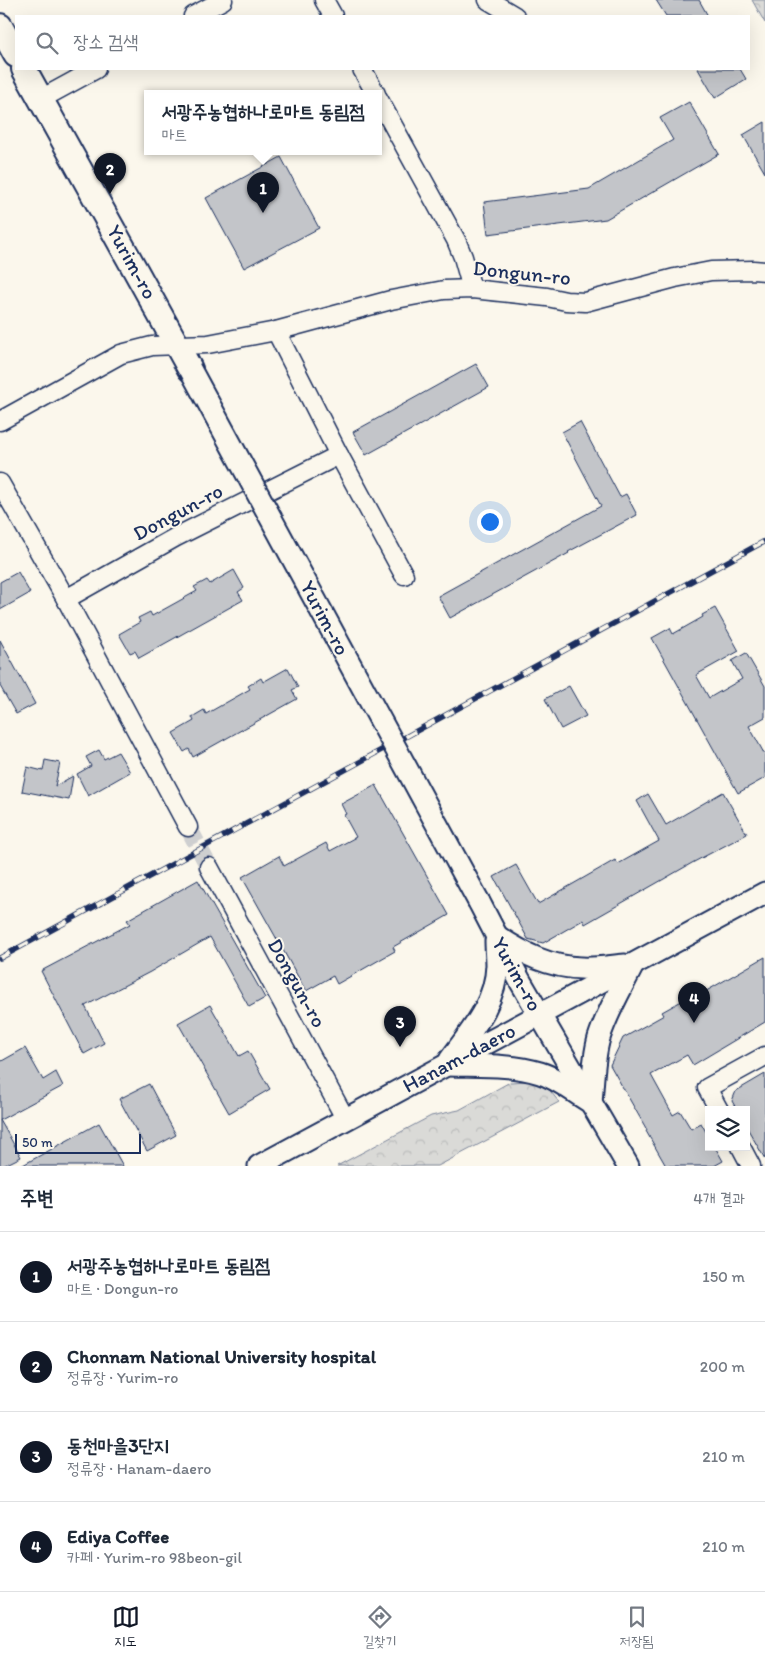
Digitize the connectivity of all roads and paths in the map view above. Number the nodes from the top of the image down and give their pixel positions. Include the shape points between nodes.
1 (222, 0) edge
2 (324, 0) edge
3 (488, 0) edge
4 (195, 15) edge
5 (332, 15) edge
6 (513, 15) edge
7 (0, 26) edge
8 (15, 53) edge
9 (25, 70) edge
10 (94, 70) edge
11 (363, 70) edge
12 (374, 90) edge
13 (41, 99) junction
14 (382, 105) edge
15 (765, 271) edge
16 (472, 289) junction
17 (276, 331) junction
18 (177, 345) junction
19 (190, 369) joint
20 (0, 421) edge
21 (339, 455) junction
22 (0, 483) edge
23 (404, 575) dead end
24 (66, 599) junction
25 (188, 827) tunnel mouth
26 (209, 867) tunnel mouth
27 (765, 893) edge
28 (496, 935) junction
29 (633, 965) junction
30 (539, 1015) junction
31 (765, 1056) edge
32 (447, 1064) junction
33 (591, 1103) junction
34 (717, 1106) edge
35 (346, 1120) junction
36 (743, 1151) edge
37 (259, 1166) edge
38 (628, 1166) edge
39 (751, 1166) edge

1 - 4 street
2 - 5 street
3 - 6 street
7 - 8 main road
9 - 13 main road, Yurim-ro
10 - 13 street
11 - 12 street
13 - 18 main road, Yurim-ro
14 - 16 street via 464,256
15 - 16 street, Dongun-ro via 711,271 585,302
16 - 17 street, Dongun-ro via 444,290 391,300
17 - 18 street, Dongun-ro via 208,344
17 - 21 street
18 - 19 main road, Yurim-ro
18 - 20 street, Dongun-ro via 152,346 121,354
19 - 28 street, Yurim-ro, bridge
21 - 23 street
21 - 24 street, Dongun-ro via 176,537
22 - 24 street
24 - 25 street
26 - 35 street, Dongun-ro
27 - 29 street, Hanam-daero
28 - 29 street via 520,951 562,967 583,969
28 - 30 street, Yurim-ro
28 - 32 street via 497,966 492,992 481,1019
29 - 30 street, Hanam-daero
29 - 33 street via 607,1015 600,1037 594,1062
30 - 32 street, Hanam-daero
30 - 33 street, Yurim-ro
31 - 34 street via 707,1088
32 - 33 street via 542,1073
32 - 35 street, Hanam-daero
33 - 38 street, Yurim-ro
35 - 37 street, Hanam-daero
36 - 39 street

